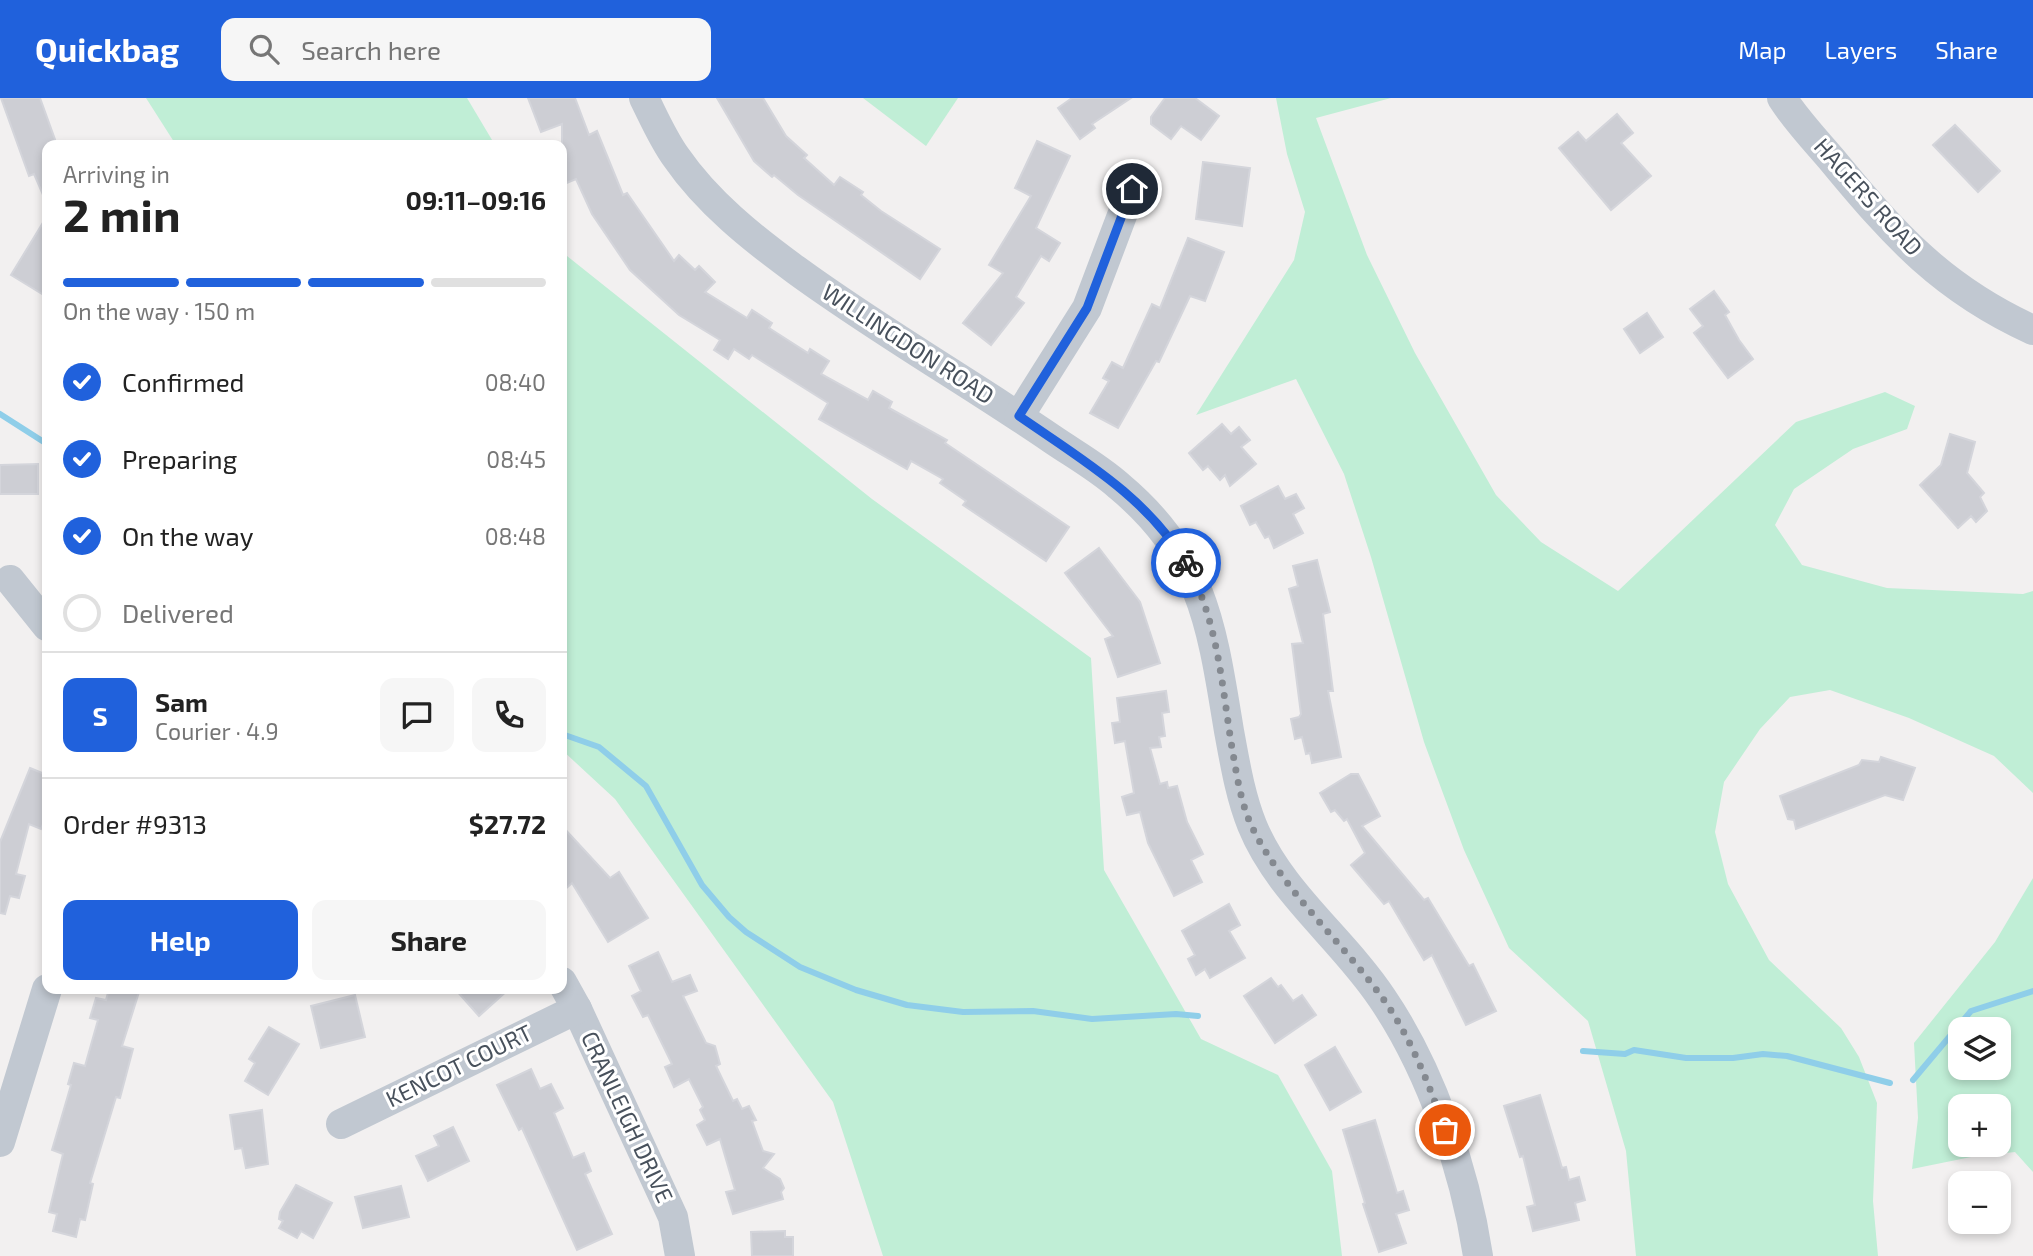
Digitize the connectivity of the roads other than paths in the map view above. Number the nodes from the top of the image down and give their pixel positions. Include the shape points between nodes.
1 (644, 98) edge
2 (1782, 98) edge
3 (1132, 189) dead end
4 (2033, 330) edge
5 (1019, 416) junction
6 (10, 580) dead end
7 (42, 620) edge
8 (567, 991) edge
9 (45, 994) edge
10 (577, 1009) junction
11 (341, 1124) dead end
12 (0, 1142) edge
13 (680, 1256) edge
14 (1478, 1256) edge

1 - 5 street, WILLINGDON ROAD via 677,158 760,244
2 - 4 street, HAGERS ROAD via 1906,246 1981,305
3 - 5 street via 1087,308
5 - 14 street, WILLINGDON ROAD via 1118,484 1172,540 1190,572 1215,643 1238,783 1254,830 1284,880 1382,998 1414,1053 1445,1130 1473,1222
6 - 7 street
8 - 10 street, CRANLEIGH DRIVE
9 - 12 street
10 - 11 street, KENCOT COURT
10 - 13 street, CRANLEIGH DRIVE via 661,1187 673,1217

